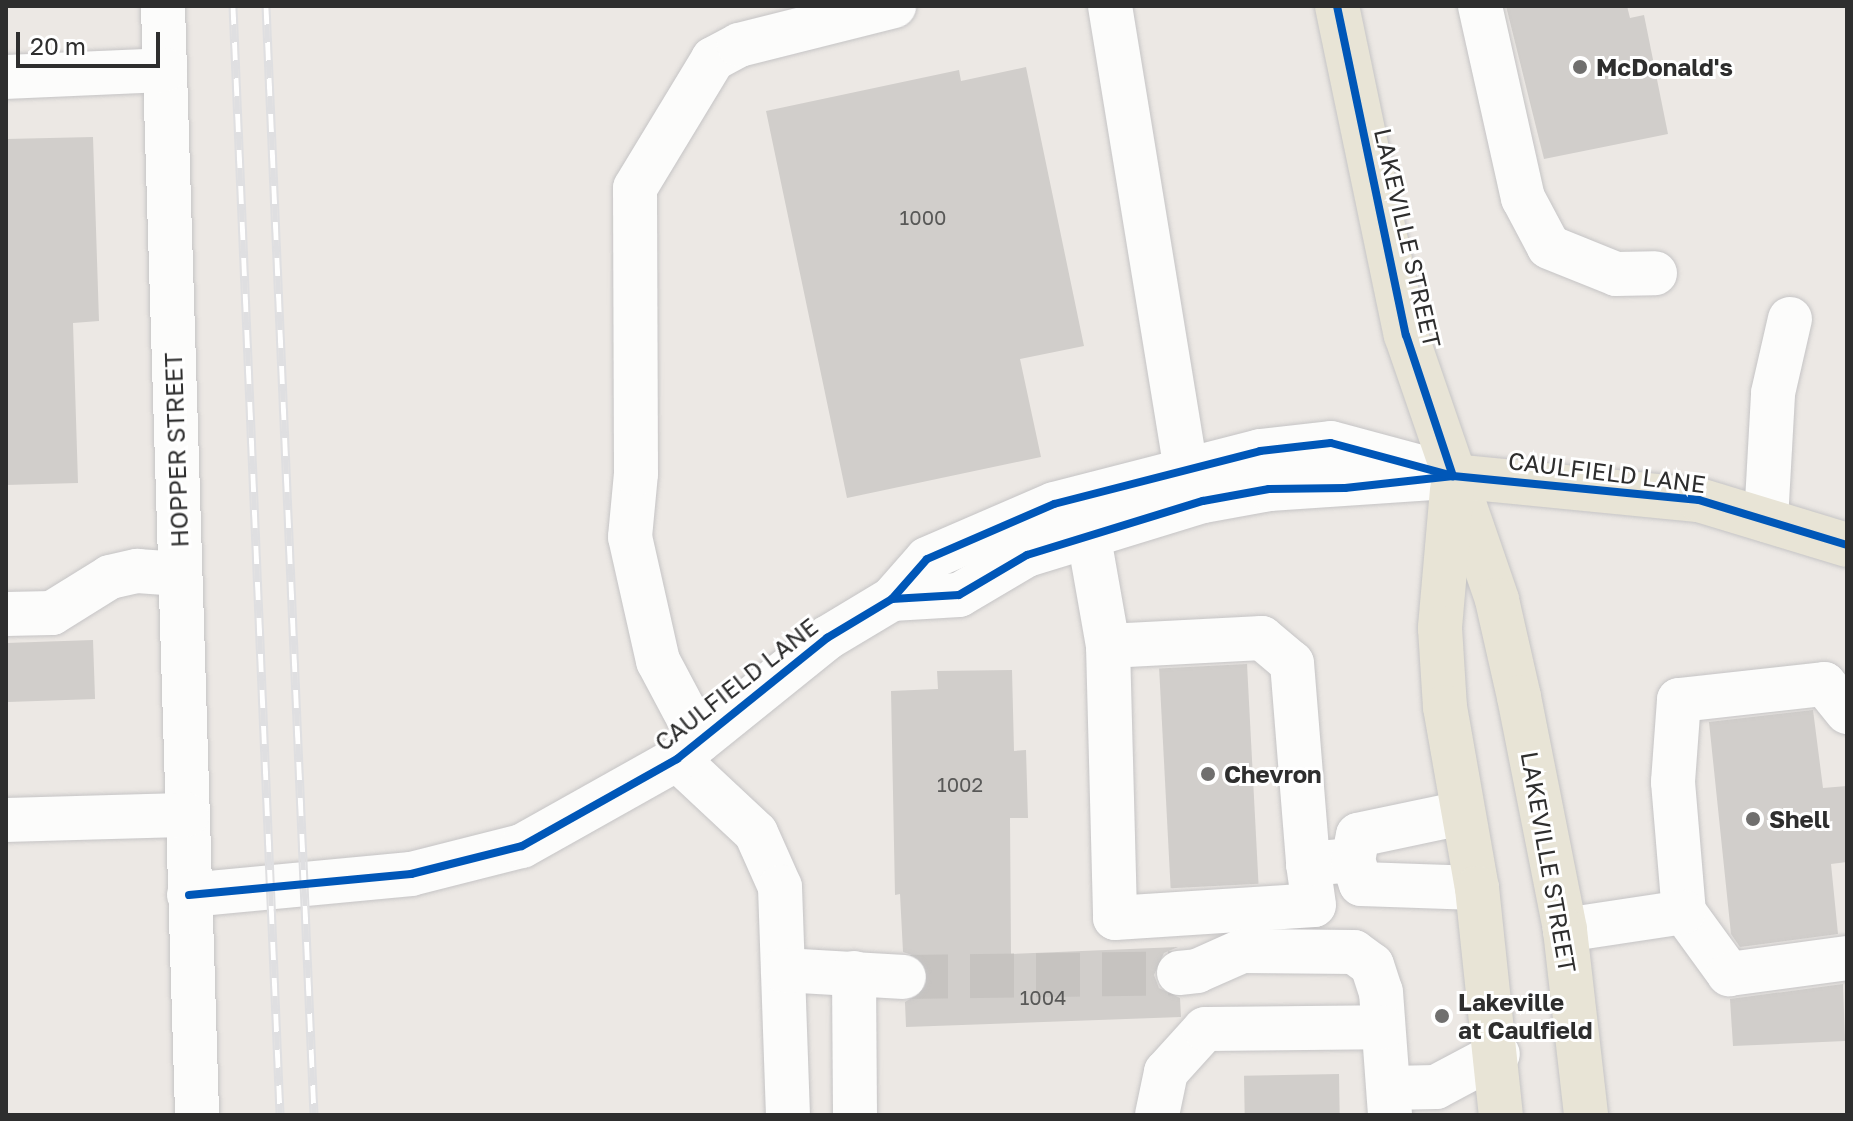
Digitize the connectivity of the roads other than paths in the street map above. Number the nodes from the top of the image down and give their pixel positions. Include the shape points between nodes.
1 (163, 6) edge
2 (894, 6) edge
3 (1110, 6) edge
4 (1337, 6) edge
5 (1480, 6) edge
6 (165, 70) junction
7 (6, 77) edge
8 (1655, 273) dead end
9 (1790, 319) dead end
10 (1186, 468) junction
11 (1453, 476) junction
12 (1766, 520) junction
13 (1089, 538) junction
14 (1847, 545) edge
15 (180, 574) junction
16 (892, 599) junction
17 (6, 614) edge
18 (1108, 646) junction
19 (1847, 712) edge
20 (689, 750) junction
21 (1462, 813) junction
22 (187, 815) junction
23 (6, 820) edge
24 (1353, 860) junction
25 (1308, 864) junction
26 (1477, 888) junction
27 (189, 895) junction
28 (1684, 912) junction
29 (1565, 930) junction
30 (1847, 958) edge
31 (783, 970) junction
32 (1188, 972) tunnel mouth
33 (854, 973) junction
34 (904, 977) tunnel mouth
35 (1382, 1010) junction
36 (1498, 1054) junction
37 (1390, 1102) edge
38 (197, 1115) edge
39 (788, 1115) edge
40 (855, 1115) edge
41 (1157, 1115) edge
42 (1501, 1115) edge
43 (1586, 1115) edge

1 - 6 street, HOPPER STREET
2 - 20 street via 739,45 713,59 635,188 636,474 630,537 658,661
3 - 10 street
4 - 11 main road, LAKEVILLE STREET via 1406,335
5 - 8 street via 1523,198 1549,247 1616,274
6 - 7 street
6 - 15 street, HOPPER STREET
9 - 12 street via 1773,393
10 - 11 street, CAULFIELD LANE via 1260,451 1331,443
10 - 16 street, CAULFIELD LANE via 1054,504 927,559
11 - 12 main road, CAULFIELD LANE via 1699,500
11 - 13 street, CAULFIELD LANE via 1345,488 1269,489 1203,501
11 - 21 main road, LAKEVILLE STREET via 1440,628 1445,707
11 - 29 main road, LAKEVILLE STREET via 1497,600
12 - 14 main road, CAULFIELD LANE
13 - 16 street, CAULFIELD LANE via 1027,555 959,595
13 - 18 street
15 - 17 street via 137,571 110,577 52,613
15 - 22 street, HOPPER STREET
16 - 20 street, CAULFIELD LANE via 827,638
18 - 25 street via 1262,638 1292,663
18 - 25 street via 1115,918 1314,905
19 - 28 street via 1824,684 1679,700 1673,782
20 - 27 street, CAULFIELD LANE via 522,846 411,874
20 - 31 street via 756,833 780,887
21 - 24 street via 1358,835
21 - 26 main road, LAKEVILLE STREET
22 - 23 street
22 - 27 street, HOPPER STREET
24 - 25 street
24 - 26 street via 1361,884
26 - 36 main road, LAKEVILLE STREET
27 - 38 street, HOPPER STREET
28 - 29 street
28 - 30 street via 1729,974
29 - 43 main road, LAKEVILLE STREET
31 - 33 street
31 - 39 street
32 - 35 street via 1239,977 1342,974
33 - 34 street
33 - 40 street
35 - 37 street
35 - 41 street via 1205,1029 1166,1072
36 - 37 street via 1436,1087
36 - 42 main road, LAKEVILLE STREET

